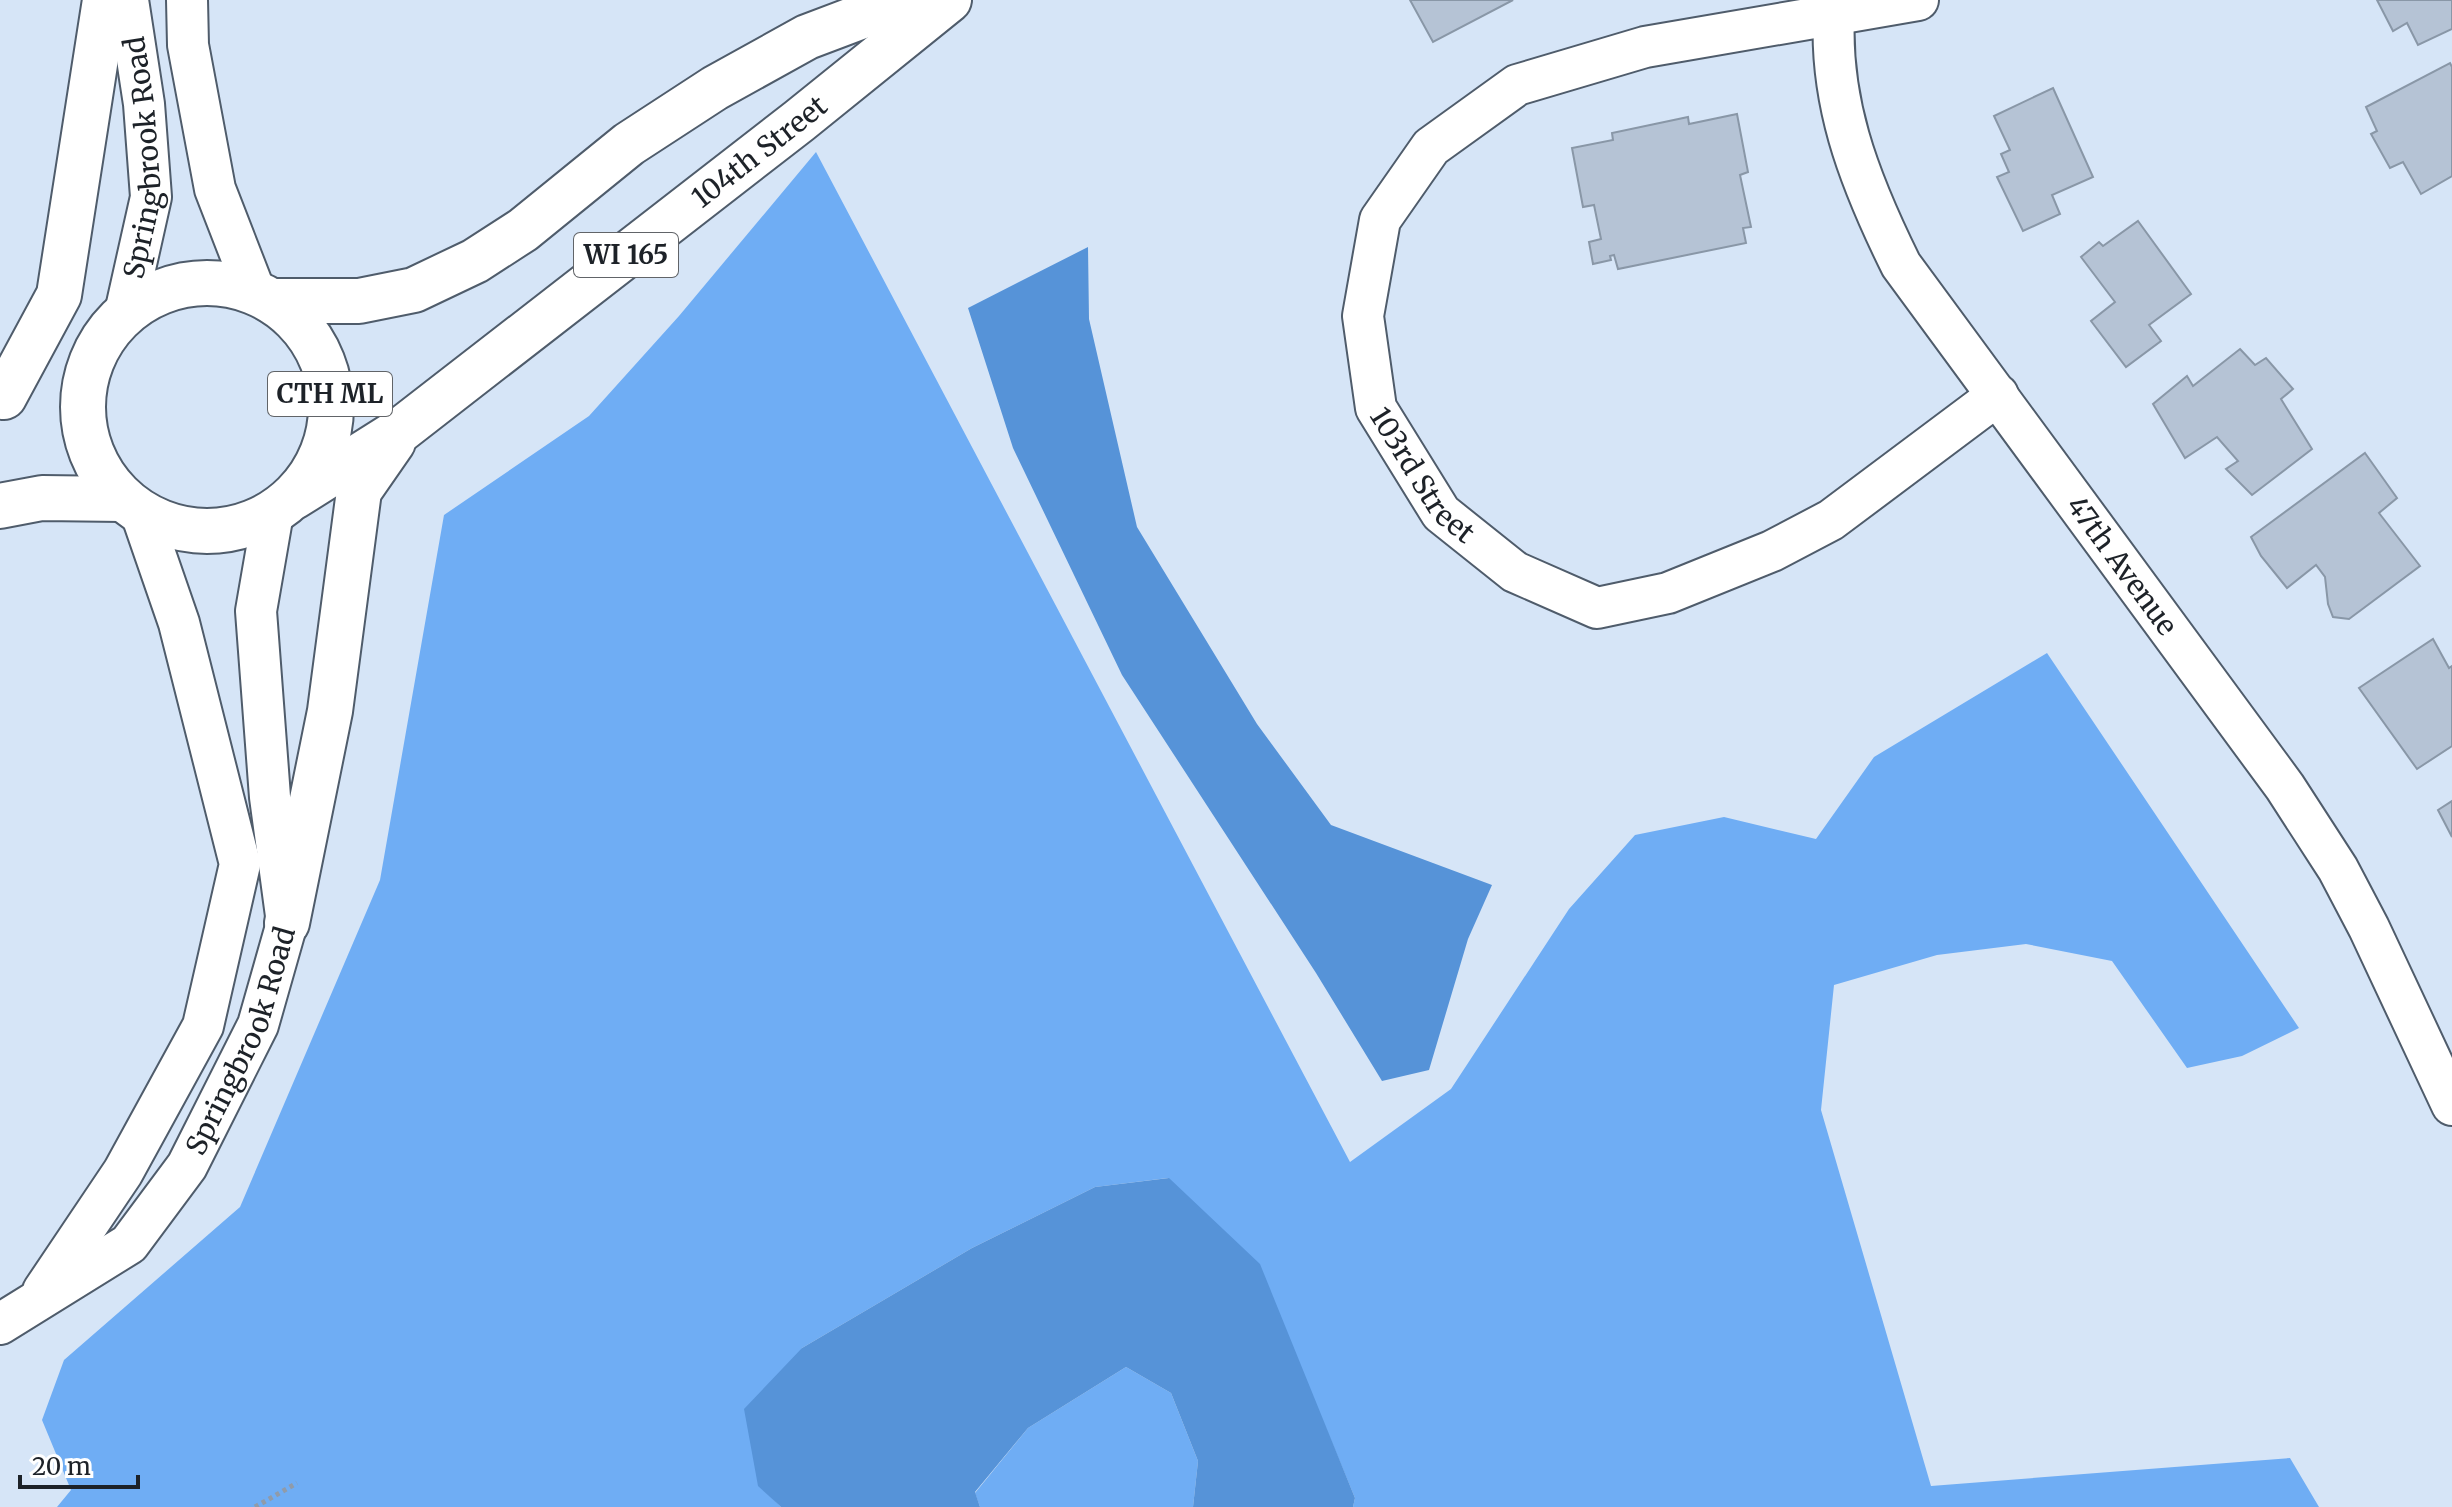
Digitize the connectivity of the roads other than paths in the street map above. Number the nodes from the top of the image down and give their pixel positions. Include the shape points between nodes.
1 (105, 0) edge
2 (128, 0) edge
3 (187, 0) edge
4 (905, 0) edge
5 (949, 0) edge
6 (1918, 0) edge
7 (1831, 5) edge
8 (264, 296) junction
9 (113, 327) junction
10 (1998, 395) junction
11 (2, 398) edge
12 (402, 429) junction
13 (284, 505) junction
14 (0, 506) edge
15 (132, 506) junction
16 (287, 923) junction
17 (2452, 1105) edge
18 (34, 1304) junction
19 (0, 1324) edge

1 - 11 main road via 59,295
2 - 9 street, Springbrook Road / CTH ML via 151,197
3 - 8 street, Springbrook Road / CTH ML via 188,45 215,189
4 - 8 main road, WI 165 via 807,37 715,88 629,144 523,230 475,261 414,290 359,301
5 - 12 main road, 104th Street / WI 165
6 - 7 street, 103rd Street
7 - 10 street, 47th Avenue via 1835,80 1850,146 1877,219 1901,265
7 - 10 street, 103rd Street via 1645,47 1517,85 1431,147 1380,220 1363,316 1376,408 1441,513 1515,572 1597,608 1668,593 1772,551 1831,520
8 - 9 main road, WI 165 via 222,283 187,284 154,294
8 - 13 main road, CTH ML via 311,338 328,378 331,421 319,462
9 - 11 main road, WI 165
9 - 15 main road, CTH ML via 85,382 83,424 96,465
10 - 17 street, 47th Avenue via 2285,787 2330,857
12 - 13 main road, 104th Street / WI 165
12 - 16 main road via 359,491 330,711
13 - 15 main road, WI 165 via 241,527 208,532 173,528
13 - 16 street, Springbrook Road / CTH ML via 256,611 270,797
14 - 15 main road, WI 165 via 42,498
15 - 18 street, Springbrook Road / CTH ML via 179,623 240,864 203,1026 123,1172
16 - 18 street, Springbrook Road / CTH ML via 258,1025 187,1166 129,1244
18 - 19 street, Springbrook Road / CTH ML

